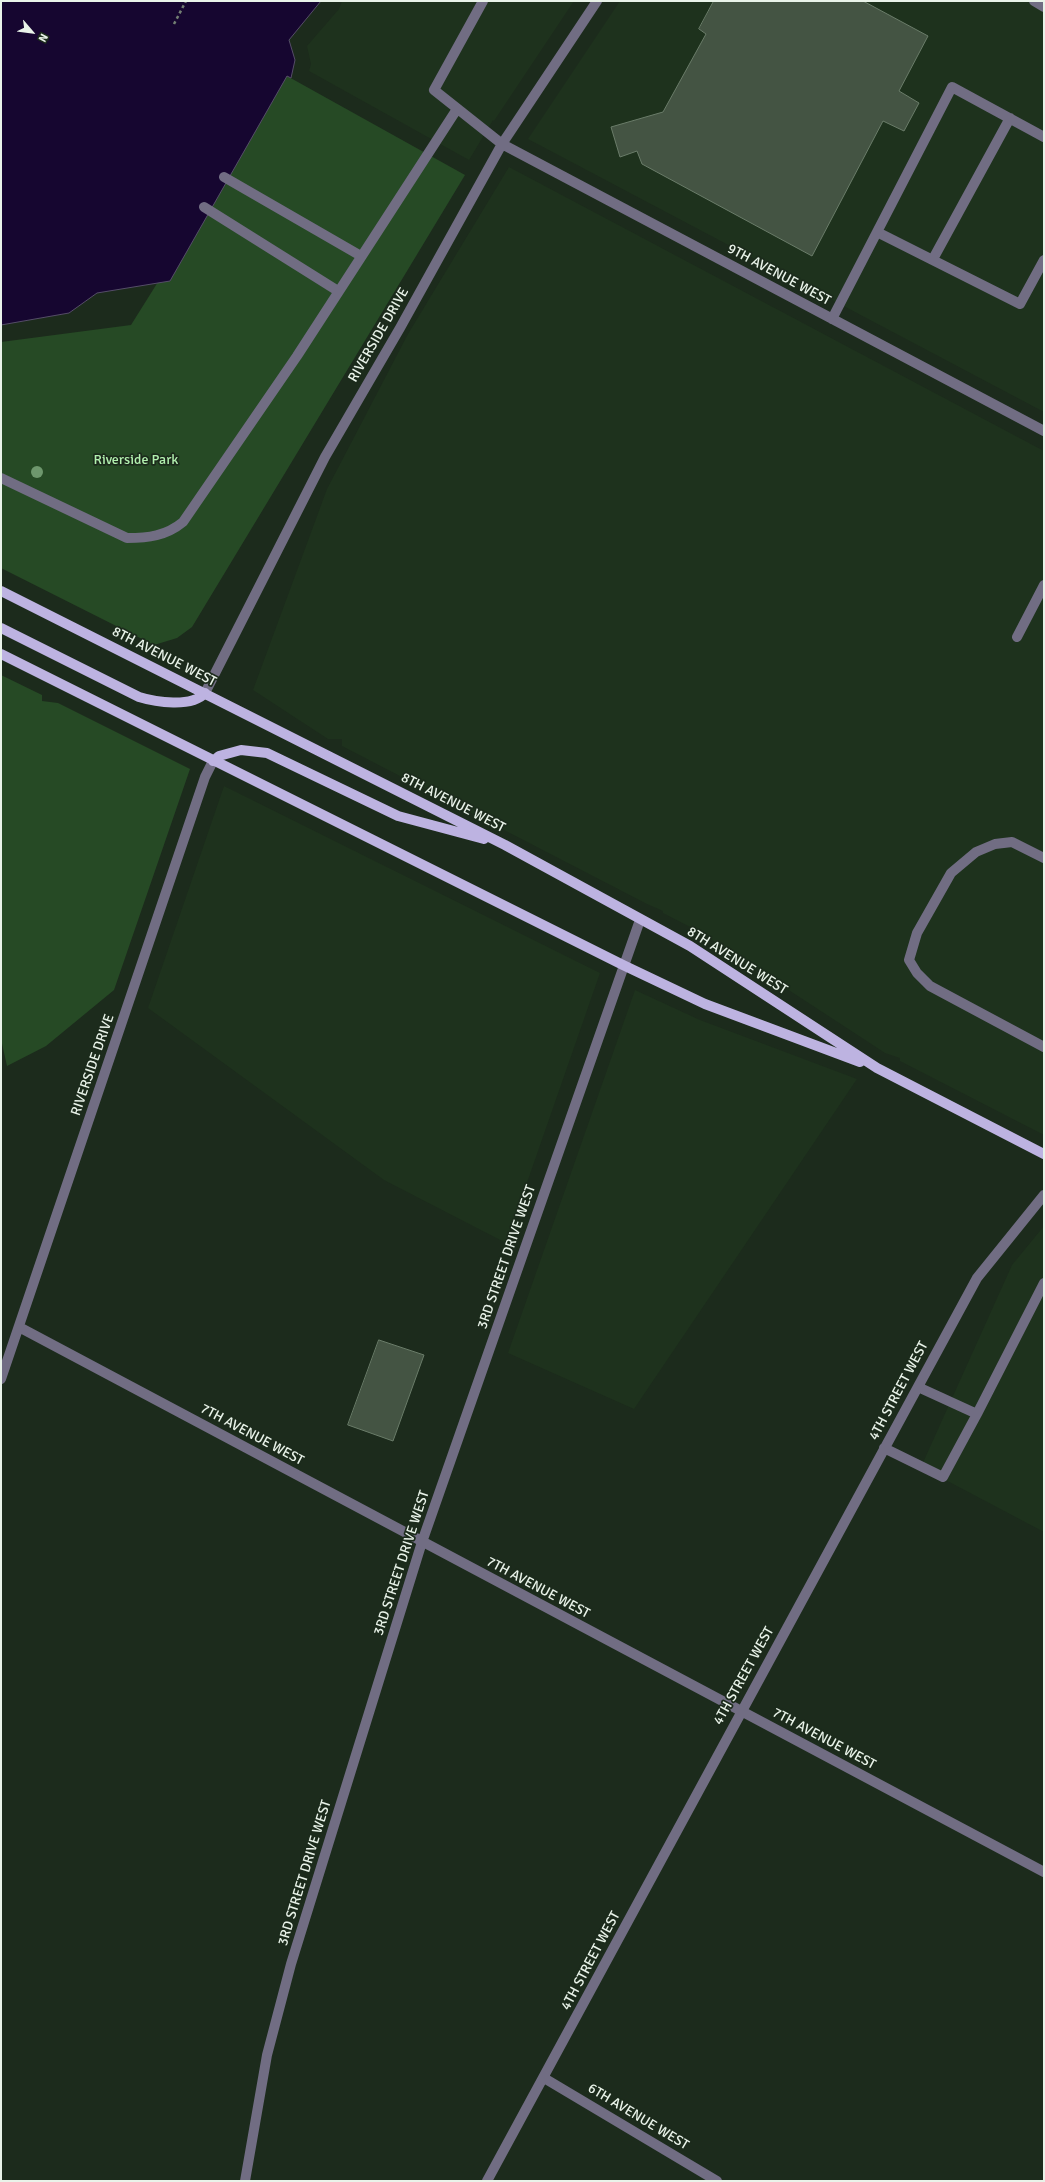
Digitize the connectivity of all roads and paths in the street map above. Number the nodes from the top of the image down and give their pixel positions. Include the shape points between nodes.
1 (186, 1) edge
2 (484, 1) edge
3 (597, 1) edge
4 (1034, 1) edge
5 (1044, 7) edge
6 (174, 24) dead end
7 (457, 109) junction
8 (1010, 118) junction
9 (1044, 137) edge
10 (502, 144) junction
11 (224, 177) dead end
12 (204, 207) dead end
13 (877, 232) junction
14 (361, 256) junction
15 (934, 259) junction
16 (1044, 260) edge
17 (338, 291) junction
18 (832, 319) junction
19 (1044, 431) edge
20 (1, 478) edge
21 (1044, 585) edge
22 (1, 591) edge
23 (1, 628) edge
24 (1017, 637) dead end
25 (1, 654) edge
26 (205, 693) junction
27 (214, 761) junction
28 (505, 845) junction
29 (1044, 858) edge
30 (640, 920) junction
31 (623, 965) junction
32 (1044, 1047) edge
33 (877, 1068) junction
34 (1044, 1154) edge
35 (1044, 1196) edge
36 (1044, 1283) edge
37 (18, 1327) junction
38 (1, 1379) edge
39 (918, 1387) junction
40 (977, 1414) junction
41 (884, 1448) junction
42 (422, 1542) junction
43 (741, 1711) junction
44 (1044, 1872) edge
45 (544, 2078) junction
46 (245, 2181) edge
47 (487, 2181) edge
48 (717, 2181) edge

1 - 6 path
2 - 7 street, 9TH AVENUE WEST via 434,90
3 - 10 street, RIVERSIDE DRIVE
4 - 5 street
7 - 10 street, 9TH AVENUE WEST
7 - 14 street
8 - 9 street
8 - 13 street via 952,87
8 - 15 street
10 - 18 street, 9TH AVENUE WEST
10 - 26 street, RIVERSIDE DRIVE via 400,328 325,456
11 - 14 street
12 - 17 street
13 - 15 street
13 - 18 street
14 - 17 street
15 - 16 street via 1020,304
17 - 20 street via 183,522 173,530 148,538 127,538
18 - 19 street, 9TH AVENUE WEST
21 - 24 street
22 - 26 main road, 8TH AVENUE WEST
23 - 26 main road via 139,697 155,701 181,702 195,699
25 - 27 main road, 8TH AVENUE WEST
26 - 28 main road, 8TH AVENUE WEST
27 - 28 main road via 219,756 241,750 266,753 398,816
27 - 31 main road, 8TH AVENUE WEST
27 - 37 street, RIVERSIDE DRIVE via 205,777
28 - 30 main road, 8TH AVENUE WEST
29 - 32 street via 1012,842 995,844 976,852 951,873 917,933 909,960 917,974 930,986
30 - 31 street, 3RD STREET DRIVE WEST
30 - 33 main road, 8TH AVENUE WEST via 690,946
31 - 33 main road, 8TH AVENUE WEST via 705,1004
31 - 42 street, 3RD STREET DRIVE WEST
33 - 34 main road, 8TH AVENUE WEST
35 - 39 street, 4TH STREET WEST via 977,1278
36 - 40 street
37 - 38 street, RIVERSIDE DRIVE
37 - 42 street, 7TH AVENUE WEST
39 - 40 street
39 - 41 street, 4TH STREET WEST
40 - 41 street via 943,1477
41 - 43 street, 4TH STREET WEST
42 - 43 street, 7TH AVENUE WEST
42 - 46 street, 3RD STREET DRIVE WEST via 291,1964 267,2055
43 - 44 street, 7TH AVENUE WEST
43 - 45 street, 4TH STREET WEST
45 - 47 street, 4TH STREET WEST
45 - 48 street, 6TH AVENUE WEST

